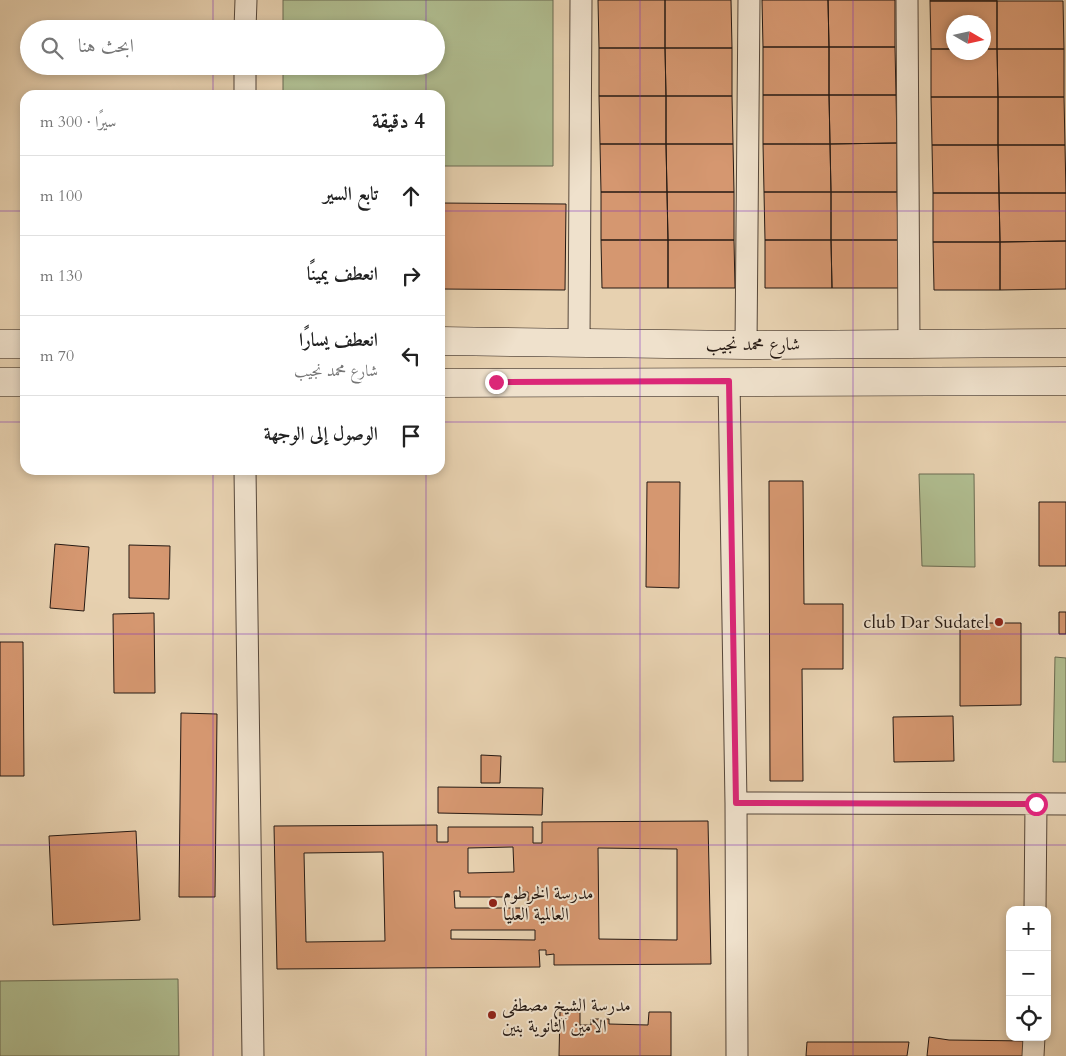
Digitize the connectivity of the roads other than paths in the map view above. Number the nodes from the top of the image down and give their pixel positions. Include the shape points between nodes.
1 (246, 0) edge
2 (581, 0) edge
3 (749, 0) edge
4 (906, 0) edge
5 (245, 20) edge
6 (245, 75) edge
7 (245, 90) edge
8 (445, 341) edge
9 (579, 343) junction
10 (1066, 343) edge
11 (0, 344) edge
12 (20, 344) edge
13 (909, 344) junction
14 (746, 345) junction
15 (1066, 380) edge
16 (729, 381) junction
17 (0, 382) edge
18 (20, 382) edge
19 (445, 382) edge
20 (245, 475) edge
21 (736, 803) junction
22 (1036, 804) junction
23 (1066, 804) edge
24 (1035, 906) edge
25 (1034, 1041) edge
26 (253, 1056) edge
27 (737, 1056) edge
28 (1034, 1056) edge

1 - 5 street
2 - 9 street
3 - 14 street
4 - 13 street
6 - 7 street
8 - 9 main road, شارع محمد نجيب
9 - 14 main road, شارع محمد نجيب
10 - 13 main road, شارع محمد نجيب
11 - 12 main road
13 - 14 main road, شارع محمد نجيب
15 - 16 main road, شارع محمد نجيب
16 - 19 main road, شارع محمد نجيب
16 - 21 street
17 - 18 main road
20 - 26 street
21 - 22 street
21 - 27 street
22 - 23 street
22 - 24 street
25 - 28 street

